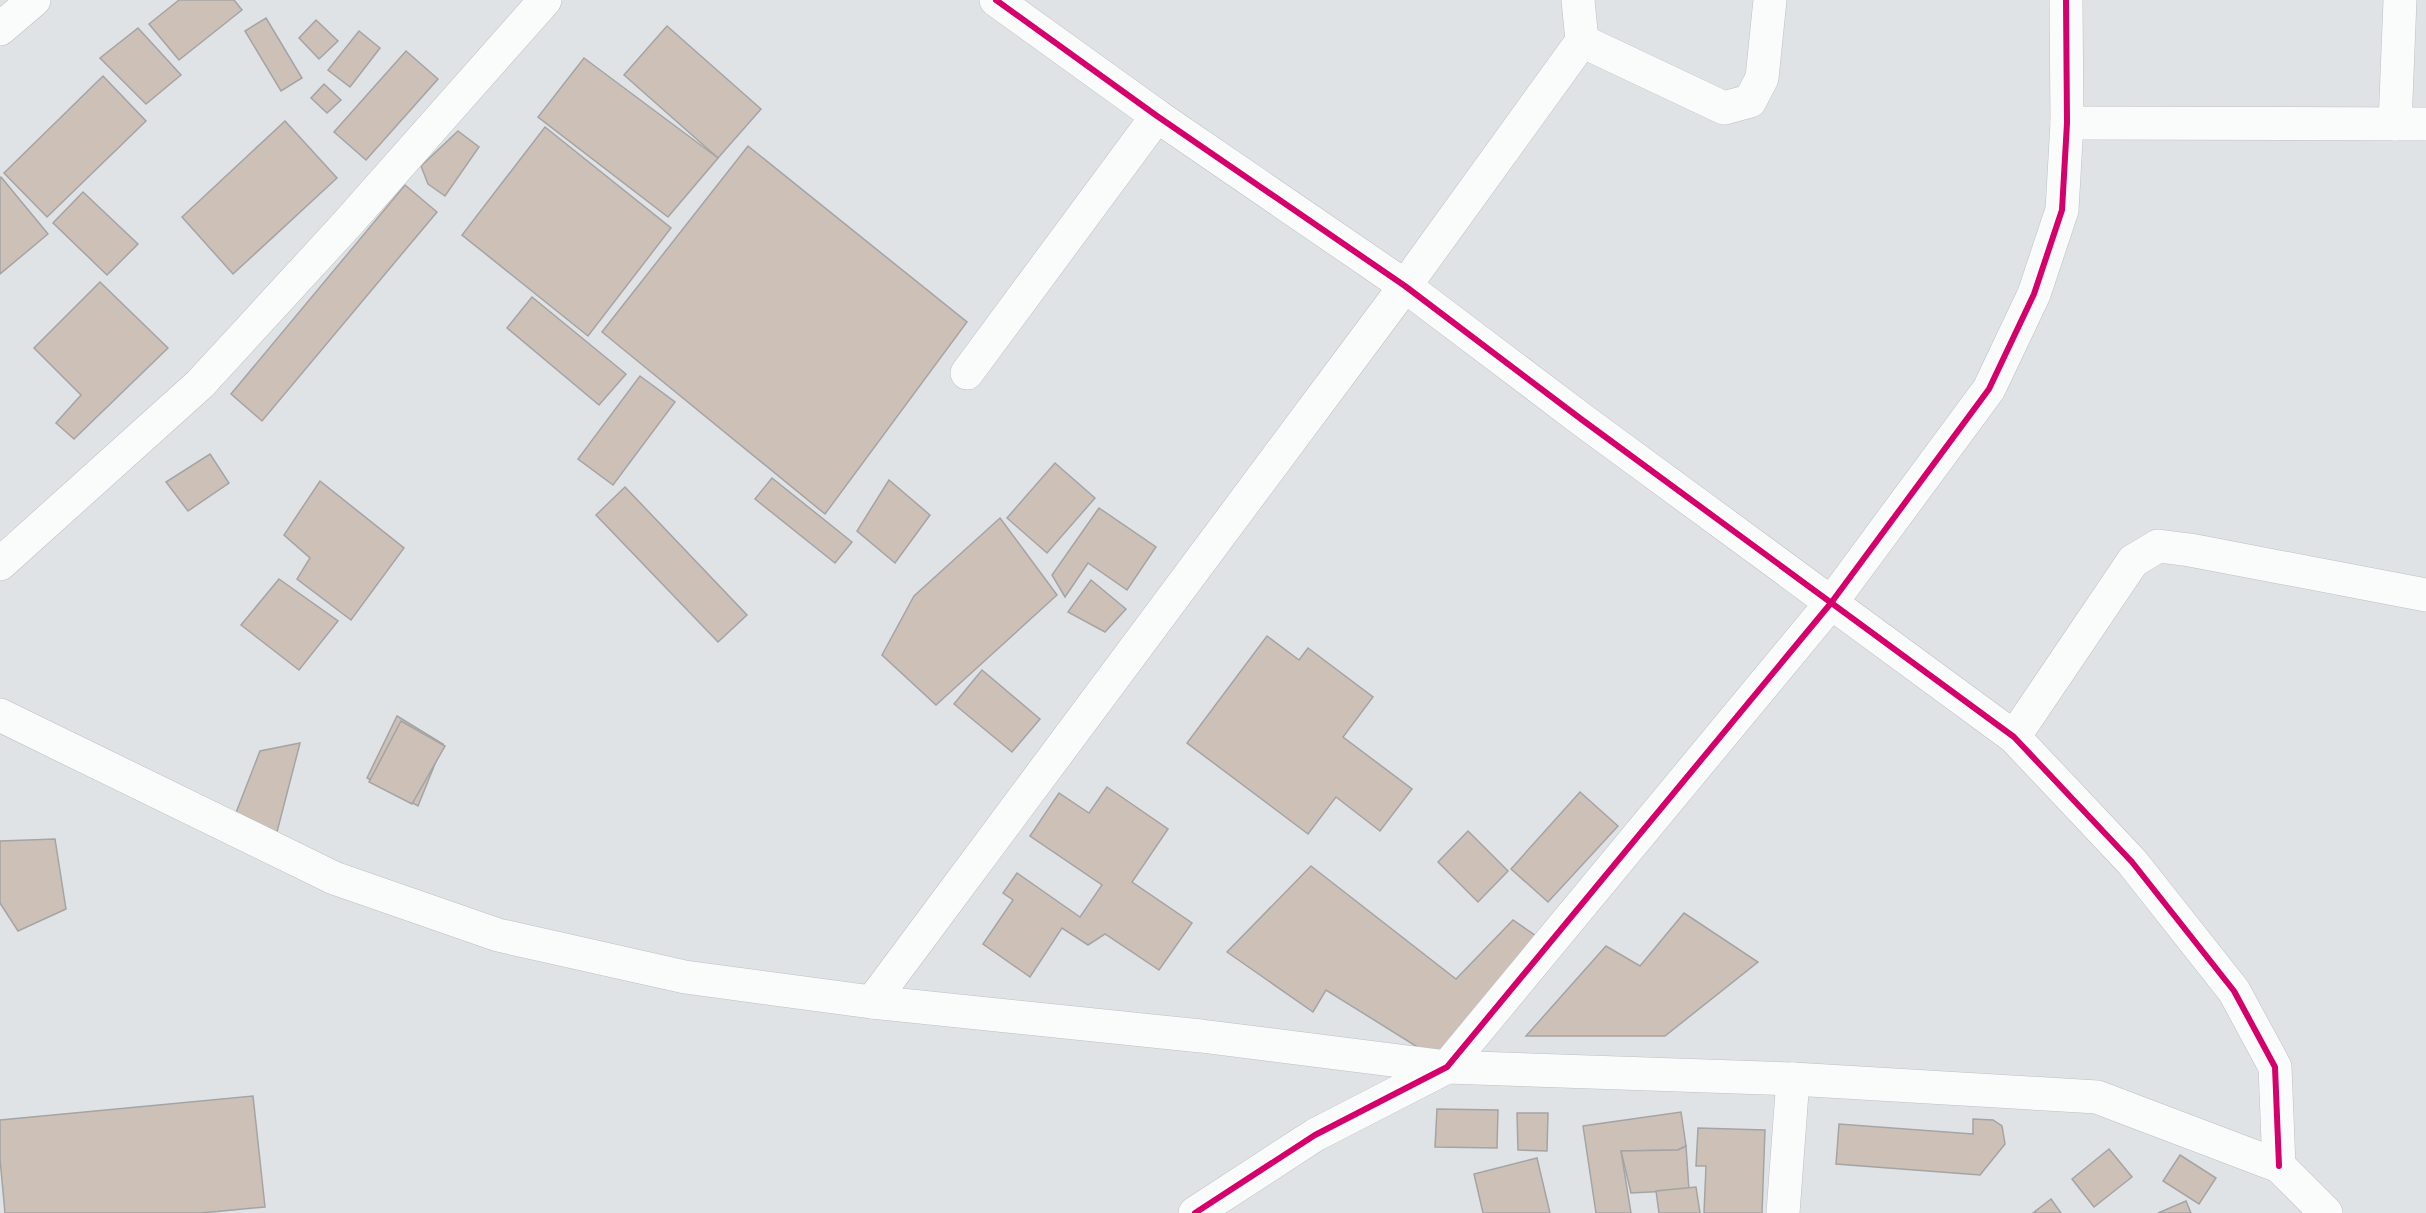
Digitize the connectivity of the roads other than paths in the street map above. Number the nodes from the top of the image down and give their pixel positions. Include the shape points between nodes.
1 (34, 0) edge
2 (545, 0) edge
3 (996, 0) edge
4 (1578, 0) edge
5 (1770, 0) edge
6 (2066, 0) edge
7 (2400, 0) edge
8 (0, 29) edge
9 (1582, 41) junction
10 (1157, 116) junction
11 (2067, 123) junction
12 (2410, 124) edge
13 (1406, 286) junction
14 (967, 373) dead end
15 (0, 564) edge
16 (2426, 595) edge
17 (1831, 603) junction
18 (0, 715) edge
19 (2014, 737) junction
20 (872, 1002) junction
21 (1446, 1066) junction
22 (1793, 1079) junction
23 (2279, 1166) junction
24 (1195, 1213) edge
25 (1783, 1213) edge
26 (2326, 1213) edge

1 - 8 street
2 - 15 street via 200,384
3 - 10 street
4 - 9 street
5 - 9 street via 1762,78 1750,101 1724,108
6 - 11 street
7 - 12 street
9 - 13 street
10 - 13 street
10 - 14 street
11 - 12 street
11 - 17 street via 2062,210 2034,294 1989,389
13 - 17 street
13 - 20 street
16 - 19 street via 2158,546 2133,561
17 - 19 street
17 - 21 street
18 - 20 street via 334,878 498,936 685,977
19 - 23 street via 2133,862 2234,992 2275,1068
20 - 21 street
21 - 22 street
21 - 24 street via 1315,1135
22 - 23 street via 2097,1097
22 - 25 street
23 - 26 street

